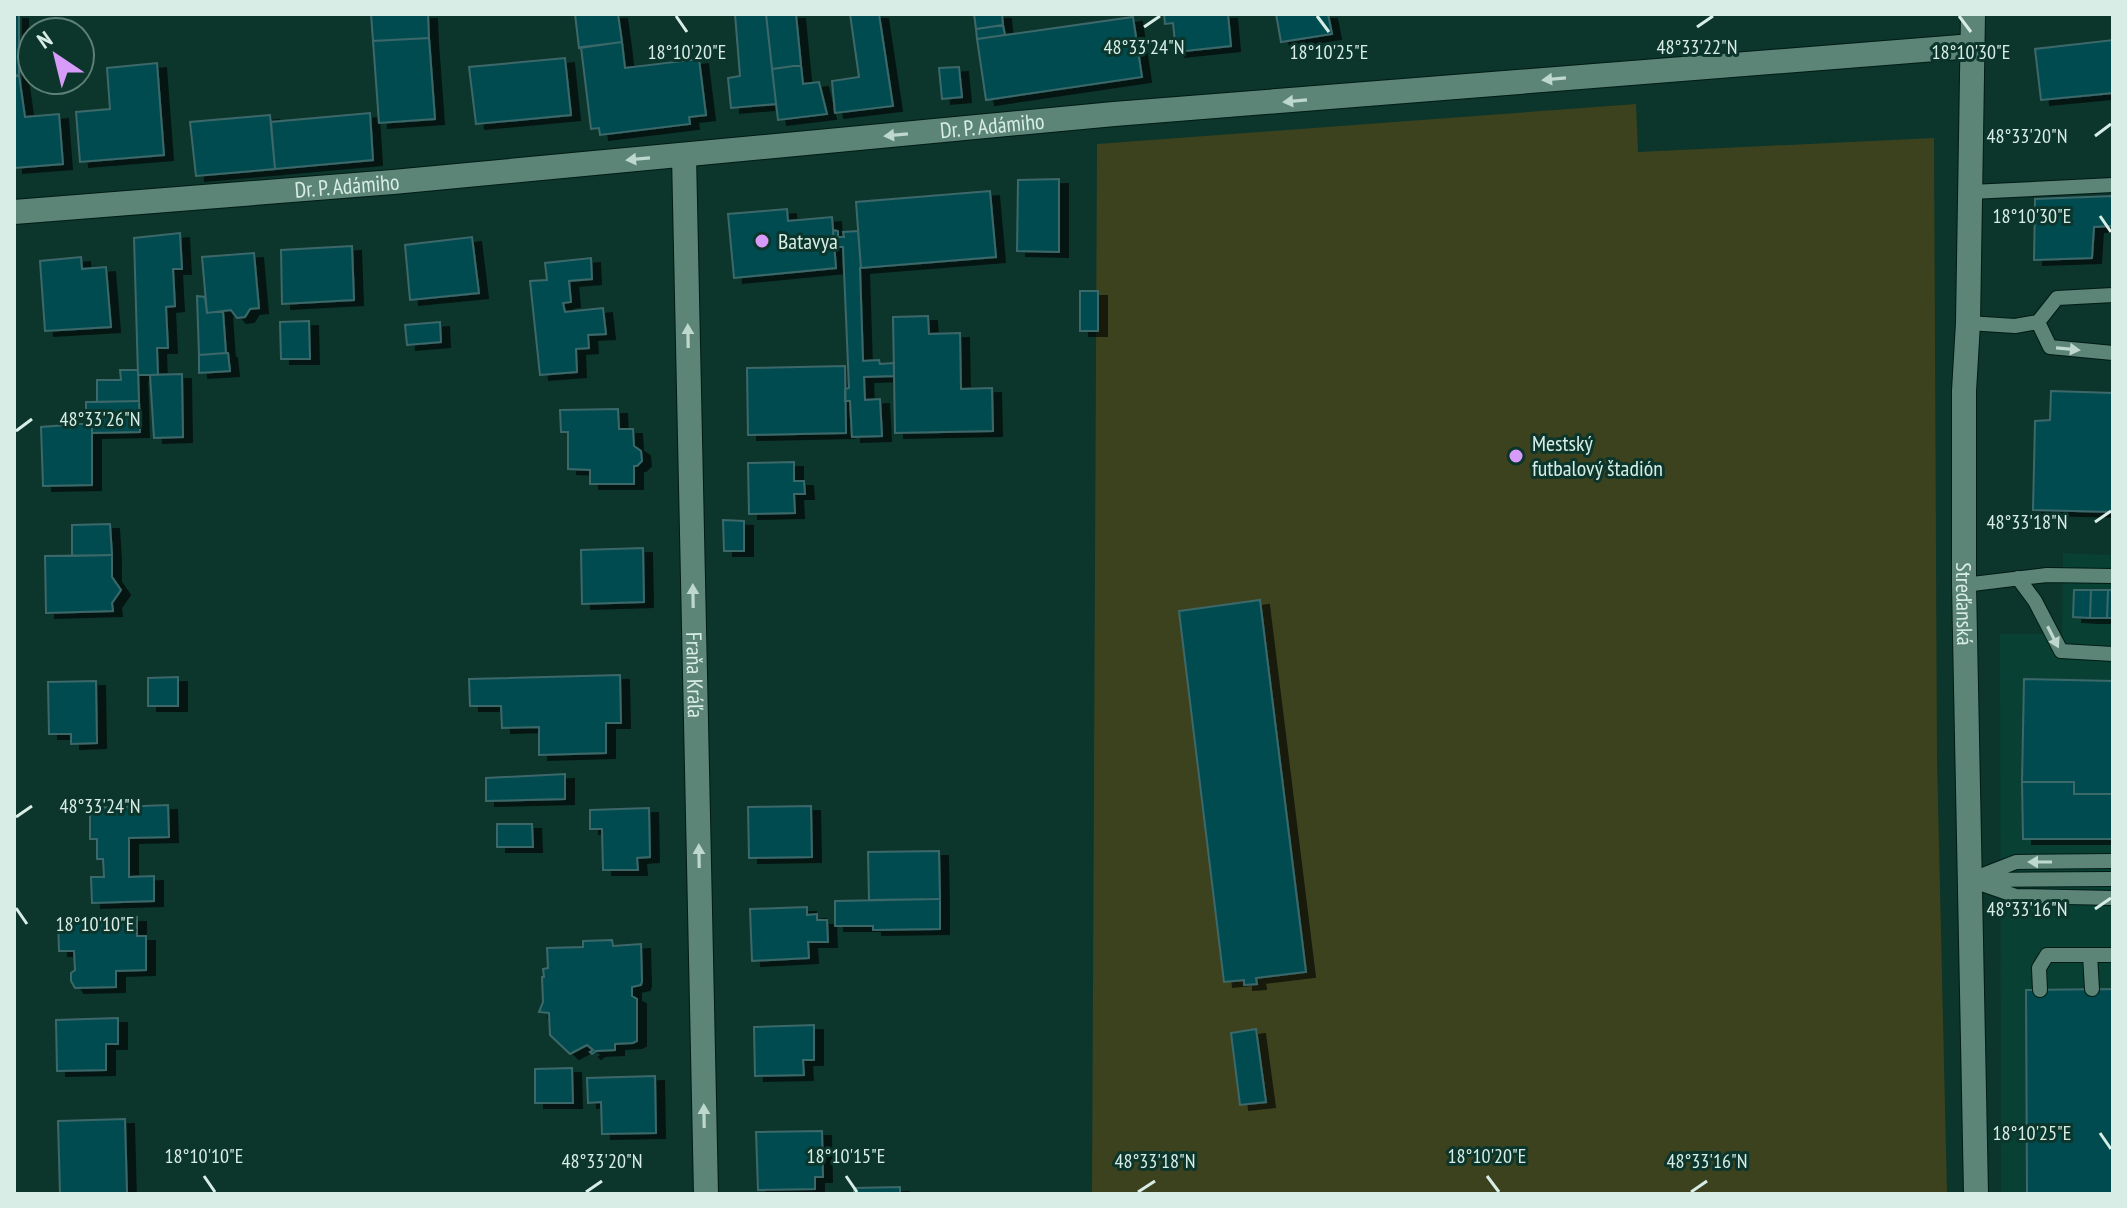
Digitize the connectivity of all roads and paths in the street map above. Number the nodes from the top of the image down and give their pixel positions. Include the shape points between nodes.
1 (1973, 14) edge
2 (1973, 46) junction
3 (684, 155) junction
4 (2113, 185) edge
5 (1971, 192) junction
6 (14, 212) edge
7 (2113, 295) edge
8 (2038, 322) junction
9 (1968, 323) junction
10 (2113, 353) edge
11 (2113, 576) edge
12 (2018, 578) junction
13 (1964, 585) junction
14 (2113, 654) edge
15 (2113, 861) edge
16 (2113, 879) edge
17 (1970, 880) junction
18 (2113, 898) edge
19 (2090, 955) junction
20 (2113, 955) edge
21 (2092, 989) dead end
22 (2040, 990) dead end
23 (706, 1194) edge
24 (1976, 1194) edge

1 - 2 street, Streďanská
2 -> 3 street, Dr. P. Adámiho via 1114,114
2 - 5 street, Streďanská
3 -> 6 street, Dr. P. Adámiho
23 -> 3 street, Fraňa Kráľa
4 - 5 lane
5 - 9 street, Streďanská
7 - 8 lane via 2057,298
8 - 9 lane
8 -> 10 lane via 2050,347
9 - 13 street, Streďanská
11 - 12 lane
12 - 13 lane
12 -> 14 lane via 2061,651
13 - 17 street, Streďanská
15 -> 17 lane via 2016,862
16 - 17 lane
17 - 18 lane via 2016,896
17 - 24 street, Streďanská
19 - 20 lane
19 - 21 lane
19 - 22 lane via 2047,955 2039,968

